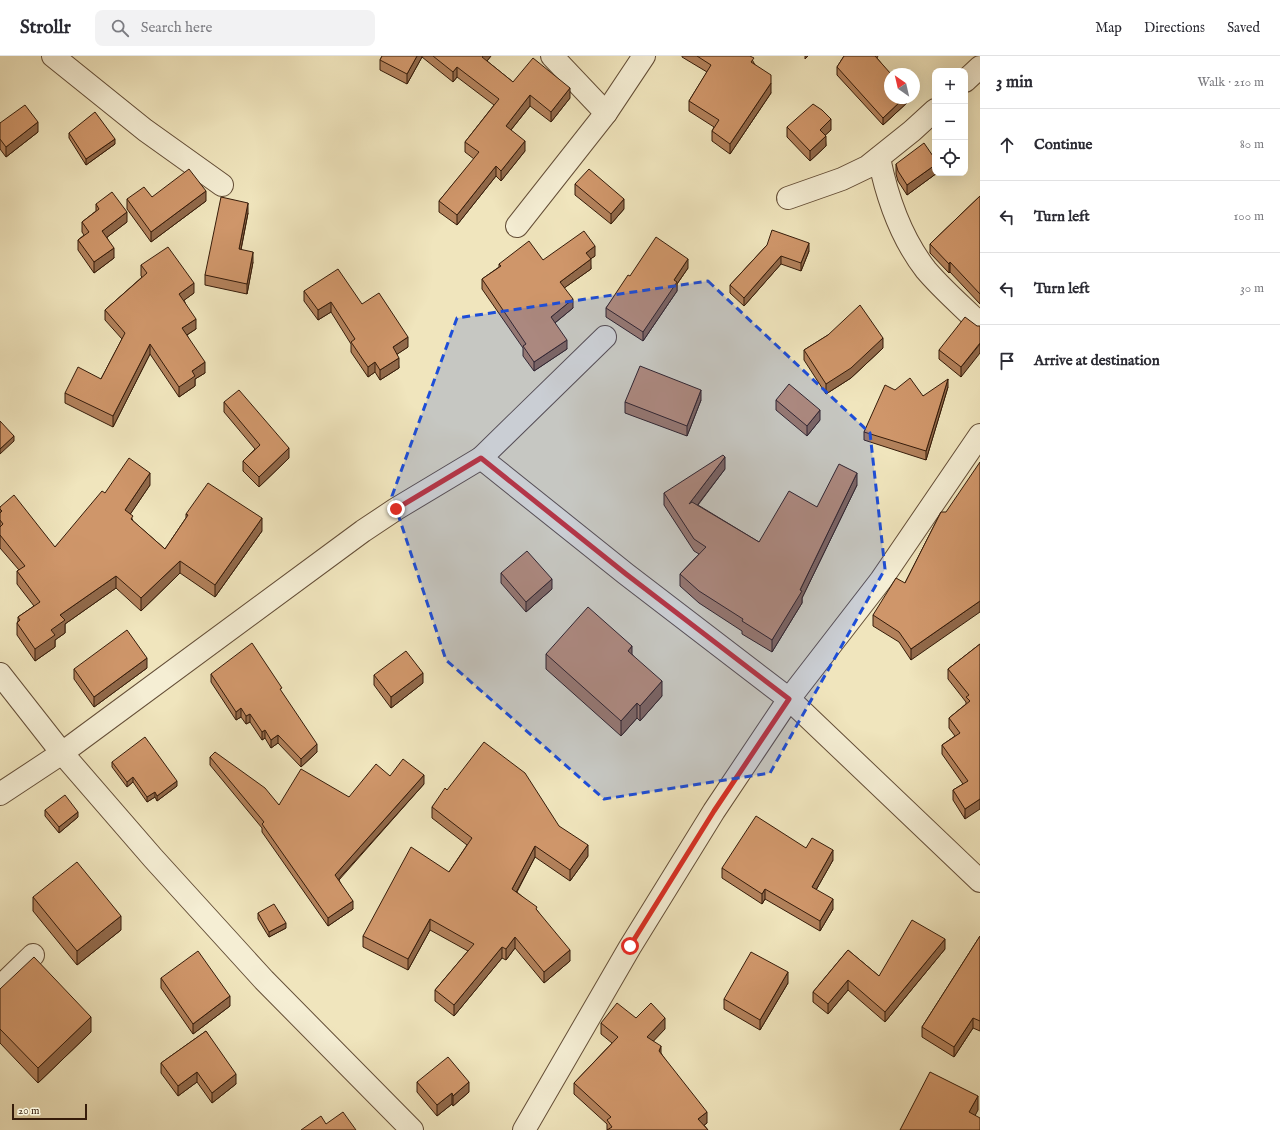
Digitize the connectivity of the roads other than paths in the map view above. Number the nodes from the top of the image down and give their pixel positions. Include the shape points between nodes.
1 (53, 56) edge
2 (552, 56) edge
3 (644, 56) edge
4 (980, 67) edge
5 (968, 78) edge
6 (606, 113) junction
7 (932, 113) edge
8 (878, 158) junction
9 (222, 185) dead end
10 (788, 198) dead end
11 (517, 226) dead end
12 (980, 324) edge
13 (605, 337) dead end
14 (980, 435) edge
15 (481, 458) junction
16 (0, 674) edge
17 (789, 699) junction
18 (62, 753) junction
19 (0, 794) edge
20 (980, 881) edge
21 (33, 955) dead end
22 (0, 988) edge
23 (412, 1130) edge
24 (524, 1130) edge

1 - 9 street via 145,130
2 - 6 street
3 - 6 street
4 - 5 street
6 - 11 street
7 - 8 street
8 - 10 street via 867,167 842,179
8 - 12 street via 895,216 912,249 926,269
13 - 15 street
14 - 17 street via 881,580
15 - 17 street via 626,574
15 - 18 street via 363,531
16 - 18 street
17 - 20 street
17 - 24 street via 714,811 630,946
18 - 19 street
18 - 23 street via 264,980
21 - 22 street

